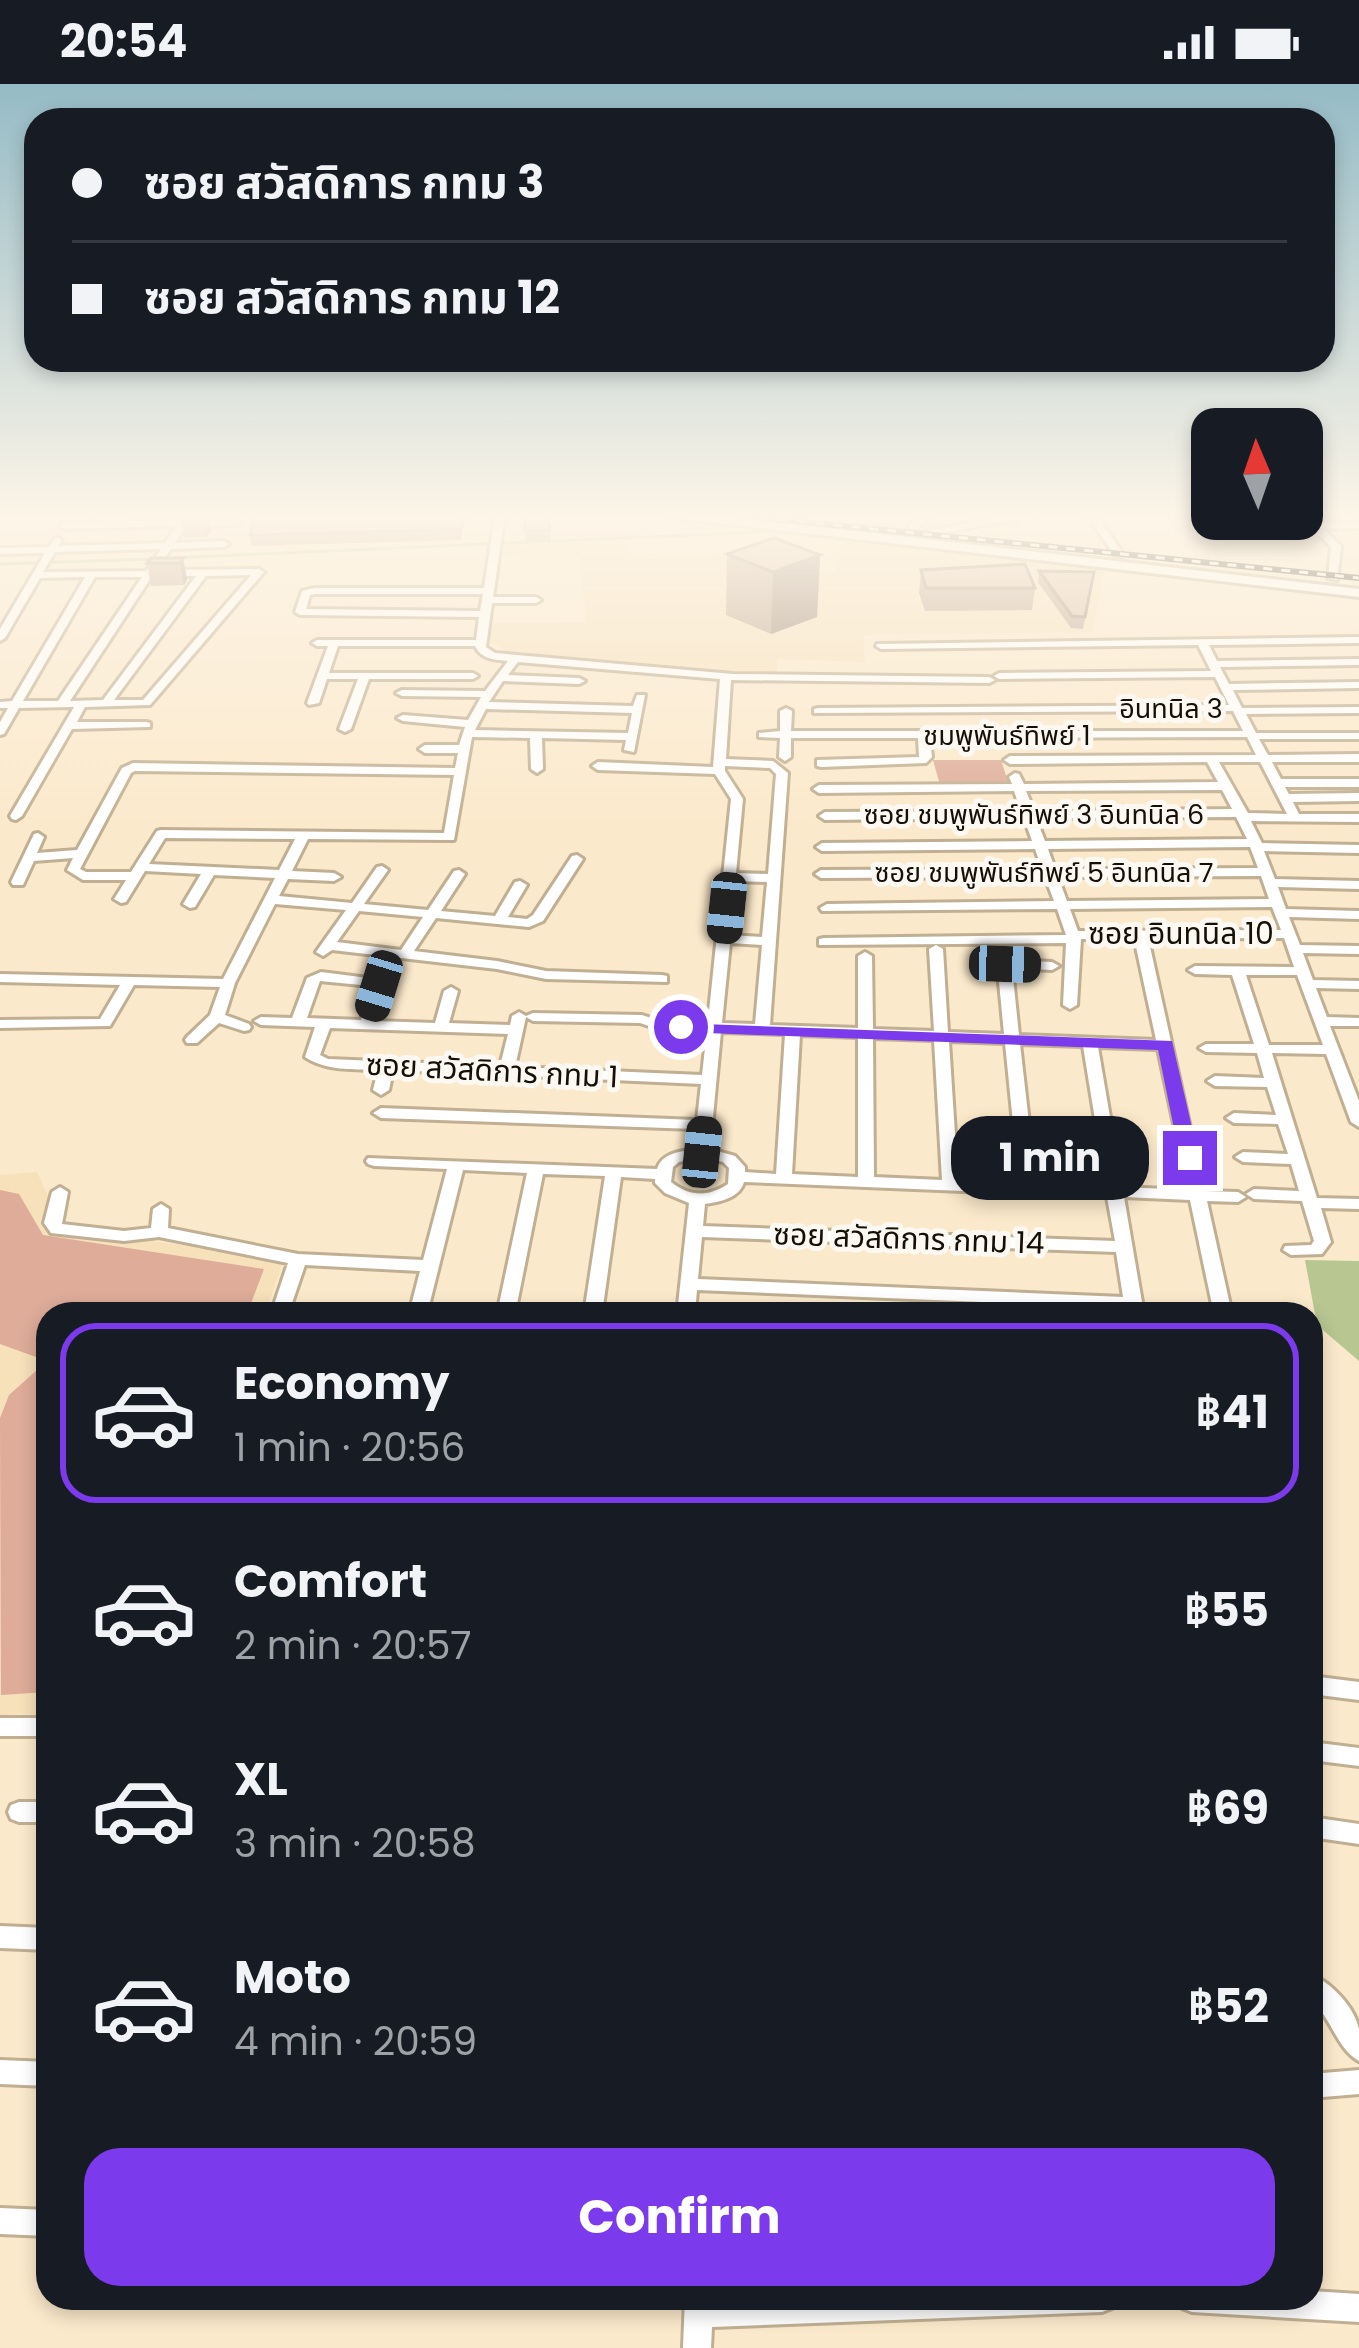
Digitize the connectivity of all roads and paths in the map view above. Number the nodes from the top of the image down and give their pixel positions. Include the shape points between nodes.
1 (65, 620) edge
2 (118, 620) edge
3 (168, 620) edge
4 (219, 620) edge
5 (484, 620) edge
6 (1359, 640) edge
7 (1201, 641) junction
8 (334, 643) junction
9 (317, 644) dead end
10 (481, 644) junction
11 (880, 646) dead end
12 (498, 657) junction
13 (514, 660) junction
14 (1359, 662) edge
15 (1216, 669) junction
16 (322, 676) junction
17 (365, 676) junction
18 (473, 676) dead end
19 (726, 676) junction
20 (579, 681) dead end
21 (1359, 685) edge
22 (1225, 687) junction
23 (492, 690) junction
24 (402, 693) dead end
25 (313, 704) dead end
26 (0, 705) edge
27 (16, 705) junction
28 (61, 705) junction
29 (81, 705) junction
30 (105, 705) junction
31 (1238, 710) junction
32 (1359, 710) edge
33 (786, 711) dead end
34 (818, 711) dead end
35 (404, 718) dead end
36 (146, 725) dead end
37 (68, 726) junction
38 (345, 729) dead end
39 (469, 729) junction
40 (0, 732) edge
41 (536, 735) junction
42 (763, 735) dead end
43 (1251, 735) junction
44 (786, 736) junction
45 (924, 736) junction
46 (1003, 736) junction
47 (1359, 736) edge
48 (425, 749) dead end
49 (464, 749) junction
50 (785, 757) dead end
51 (1359, 758) edge
52 (1211, 759) junction
53 (1264, 759) junction
54 (1010, 760) junction
55 (821, 763) dead end
56 (598, 766) dead end
57 (719, 766) junction
58 (536, 769) dead end
59 (461, 772) junction
60 (1359, 782) edge
61 (1276, 783) junction
62 (1227, 786) junction
63 (1018, 787) junction
64 (819, 789) dead end
65 (1359, 796) edge
66 (1284, 798) junction
67 (16, 815) dead end
68 (1026, 815) junction
69 (1243, 815) junction
70 (825, 816) dead end
71 (1295, 817) junction
72 (1359, 818) edge
73 (38, 837) dead end
74 (302, 838) junction
75 (417, 838) junction
76 (1038, 844) junction
77 (1256, 845) junction
78 (822, 847) dead end
79 (1359, 850) edge
80 (80, 854) junction
81 (29, 856) junction
82 (410, 856) dead end
83 (577, 859) dead end
84 (212, 869) junction
85 (382, 870) dead end
86 (137, 871) junction
87 (1047, 871) junction
88 (285, 872) junction
89 (459, 874) dead end
90 (821, 874) dead end
91 (334, 877) dead end
92 (730, 877) junction
93 (775, 878) junction
94 (1269, 878) junction
95 (18, 882) dead end
96 (520, 885) dead end
97 (1359, 885) edge
98 (121, 899) dead end
99 (269, 899) junction
100 (190, 904) dead end
101 (1060, 904) junction
102 (357, 908) junction
103 (827, 908) dead end
104 (1281, 908) junction
105 (431, 915) junction
106 (1359, 915) edge
107 (498, 922) junction
108 (1073, 937) junction
109 (724, 939) junction
110 (769, 941) junction
111 (1293, 941) junction
112 (824, 942) dead end
113 (1142, 942) dead end
114 (936, 949) dead end
115 (1359, 950) edge
116 (406, 953) junction
117 (865, 956) dead end
118 (1052, 966) dead end
119 (1195, 970) dead end
120 (1238, 970) junction
121 (0, 978) edge
122 (1306, 978) junction
123 (662, 979) dead end
124 (131, 980) junction
125 (228, 983) junction
126 (1359, 986) edge
127 (451, 992) dead end
128 (1070, 1005) dead end
129 (217, 1017) junction
130 (261, 1021) dead end
131 (523, 1021) junction
132 (1321, 1021) junction
133 (298, 1022) junction
134 (1359, 1022) edge
135 (324, 1023) junction
136 (0, 1024) edge
137 (367, 1024) junction
138 (244, 1027) dead end
139 (441, 1028) junction
140 (762, 1029) junction
141 (793, 1030) junction
142 (716, 1031) junction
143 (866, 1033) junction
144 (940, 1036) junction
145 (1015, 1039) junction
146 (192, 1040) dead end
147 (1090, 1042) junction
148 (1166, 1045) junction
149 (1206, 1048) dead end
150 (1261, 1048) junction
151 (1334, 1055) junction
152 (1359, 1062) edge
153 (386, 1066) junction
154 (506, 1072) junction
155 (710, 1080) junction
156 (1215, 1082) dead end
157 (1272, 1083) junction
158 (381, 1090) dead end
159 (1355, 1104) edge
160 (381, 1112) dead end
161 (1234, 1118) dead end
162 (1284, 1120) junction
163 (1359, 1122) edge
164 (705, 1125) junction
165 (702, 1152) junction
166 (1243, 1157) dead end
167 (1296, 1159) junction
168 (374, 1160) dead end
169 (456, 1165) junction
170 (536, 1169) junction
171 (614, 1173) junction
172 (661, 1174) junction
173 (740, 1177) junction
174 (784, 1180) junction
175 (866, 1183) junction
176 (950, 1186) junction
177 (1028, 1189) junction
178 (60, 1192) dead end
179 (1114, 1192) junction
180 (1198, 1196) junction
181 (1309, 1199) junction
182 (698, 1200) junction
183 (1359, 1204) edge
184 (160, 1209) dead end
185 (694, 1231) junction
186 (159, 1232) junction
187 (1123, 1247) junction
188 (1291, 1250) dead end
189 (298, 1259) junction
190 (431, 1266) junction
191 (689, 1284) junction
192 (284, 1302) edge
193 (421, 1302) edge
194 (508, 1302) edge
195 (595, 1302) edge
196 (687, 1302) edge
197 (1023, 1302) edge
198 (1133, 1302) edge
199 (1220, 1302) edge
200 (1323, 1686) edge
201 (1359, 1691) edge
202 (36, 1726) edge
203 (0, 1727) edge
204 (1323, 1752) edge
205 (1359, 1757) edge
206 (19, 1812) dead end
207 (36, 1813) edge
208 (1323, 1829) edge
209 (1359, 1834) edge
210 (0, 1937) edge
211 (36, 1938) edge
212 (1323, 1995) edge
213 (1359, 2049) edge
214 (0, 2072) edge
215 (36, 2074) edge
216 (1359, 2082) edge
217 (1323, 2085) edge
218 (0, 2222) edge
219 (36, 2223) edge
220 (1323, 2306) edge
221 (1359, 2308) edge
222 (699, 2310) edge
223 (697, 2348) edge

1 - 27 street
2 - 28 street
3 - 30 street
4 - 30 street via 150,701
5 - 10 street
6 - 7 street
7 - 11 street
7 - 15 street
8 - 9 street
8 - 10 street
8 - 16 street
10 - 12 street
12 - 13 street
12 - 23 street
13 - 19 street
13 - 23 street
14 - 15 street
15 - 19 street
15 - 22 street
16 - 17 street
16 - 25 street
17 - 18 street
17 - 38 street
19 - 57 street
20 - 23 street
21 - 22 street
22 - 31 street
23 - 24 street
23 - 39 street
23 - 41 street via 640,703 631,744
26 - 27 street
27 - 28 street
27 - 40 street
28 - 29 street
29 - 30 street
29 - 37 street
31 - 32 street, อินทนิล 3
31 - 34 street, อินทนิล 3
31 - 43 street
33 - 44 street
35 - 39 street
36 - 37 street
37 - 67 street
39 - 41 street
39 - 49 street
41 - 58 street
42 - 44 street, ชมพูพันธ์ทิพย์ 1
43 - 46 street, ชมพูพันธ์ทิพย์ 1
43 - 47 street, ชมพูพันธ์ทิพย์ 1
43 - 53 street
44 - 45 street, ชมพูพันธ์ทิพย์ 1
44 - 50 street
45 - 46 street, ชมพูพันธ์ทิพย์ 1
45 - 55 street via 922,760
46 - 54 street
48 - 49 street
49 - 59 street
51 - 53 street
52 - 53 street
52 - 54 street
52 - 62 street
53 - 61 street
54 - 63 street
56 - 57 street
57 - 92 street via 737,800
57 - 93 street via 772,765 782,772
59 - 75 street via 452,834
59 - 80 street via 133,767
60 - 61 street
61 - 66 street
62 - 63 street
62 - 69 street
63 - 64 street
63 - 68 street
65 - 66 street
66 - 71 street
68 - 69 street, ซอย ชมพูพันธ์ทิพย์ 3 อินทนิล 6
68 - 70 street, ซอย ชมพูพันธ์ทิพย์ 3 อินทนิล 6
68 - 76 street
69 - 71 street, ซอย ชมพูพันธ์ทิพย์ 3 อินทนิล 6
69 - 77 street
71 - 72 street, ซอย ชมพูพันธ์ทิพย์ 3 อินทนิล 6
73 - 81 street
74 - 75 street
74 - 86 street via 160,834
74 - 88 street
75 - 82 street
76 - 77 street
76 - 78 street
76 - 87 street
77 - 79 street
77 - 94 street
80 - 81 street
80 - 86 street via 74,874
81 - 95 street
83 - 107 street via 536,921
84 - 86 street
84 - 88 street
84 - 100 street
85 - 102 street
86 - 98 street
87 - 90 street, ซอย ชมพูพันธ์ทิพย์ 5 อินทนิล 7
87 - 94 street, ซอย ชมพูพันธ์ทิพย์ 5 อินทนิล 7
87 - 101 street
88 - 91 street
88 - 99 street
89 - 105 street
92 - 93 street
92 - 109 street
93 - 110 street
94 - 97 street, ซอย ชมพูพันธ์ทิพย์ 5 อินทนิล 7
94 - 104 street
96 - 107 street
99 - 102 street
99 - 125 street
101 - 103 street
101 - 104 street
101 - 108 street
102 - 105 street
102 - 116 street via 325,949
104 - 106 street
104 - 111 street
105 - 107 street
105 - 116 street
108 - 111 street, ซอย อินทนิล 10
108 - 112 street, ซอย อินทนิล 10
108 - 128 street
109 - 110 street
109 - 142 street
110 - 140 street
111 - 115 street, ซอย อินทนิล 10
111 - 122 street
113 - 148 street
114 - 144 street
116 - 123 street via 546,975
117 - 143 street
118 - 145 street via 1004,958
119 - 120 street
120 - 122 street
120 - 150 street
121 - 124 street
122 - 126 street
122 - 132 street
124 - 125 street
124 - 136 street via 105,1024
125 - 129 street
127 - 139 street
129 - 138 street
129 - 146 street
130 - 133 street
131 - 139 street
131 - 142 street via 642,1018
131 - 154 street
132 - 134 street
132 - 151 street
133 - 135 street
133 - 137 street via 320,976 379,983
135 - 137 street
135 - 153 street, ซอย สวัสดิการ กทม 1 via 315,1061
137 - 139 street
140 - 141 street
140 - 142 street
141 - 143 street
141 - 174 street
142 - 155 street
143 - 144 street
143 - 175 street
144 - 145 street
144 - 176 street
145 - 147 street
145 - 177 street
147 - 148 street
147 - 179 street
148 - 180 street
149 - 150 street
150 - 151 street
150 - 157 street
151 - 152 street
151 - 159 street
153 - 154 street, ซอย สวัสดิการ กทม 1
153 - 158 street
154 - 155 street, ซอย สวัสดิการ กทม 1
155 - 164 street
156 - 157 street
157 - 162 street
159 - 163 street
160 - 164 street
161 - 162 street
162 - 167 street
164 - 165 street
165 - 172 street via 674,1158
165 - 173 street via 729,1160
166 - 167 street
167 - 181 street
168 - 169 street
169 - 170 street
169 - 190 street
170 - 171 street
170 - 194 street
171 - 172 street
171 - 195 street
172 - 182 street via 670,1191
173 - 174 street
173 - 182 street via 727,1194
174 - 175 street
175 - 176 street
176 - 177 street
177 - 179 street
178 - 186 street via 57,1229 124,1237
179 - 180 street
179 - 187 street
180 - 181 street
180 - 199 street
181 - 183 street
181 - 188 street via 1322,1248
182 - 185 street
184 - 186 street
185 - 187 street, ซอย สวัสดิการ กทม 14
185 - 191 street
186 - 189 street
187 - 198 street
189 - 190 street
189 - 192 street
190 - 193 street
191 - 196 street
191 - 197 street
200 - 201 street
202 - 203 street
204 - 205 street
206 - 207 street
208 - 209 street
210 - 211 street
212 - 213 street
214 - 215 street
216 - 217 street
218 - 219 street
220 - 221 street
222 - 223 street

